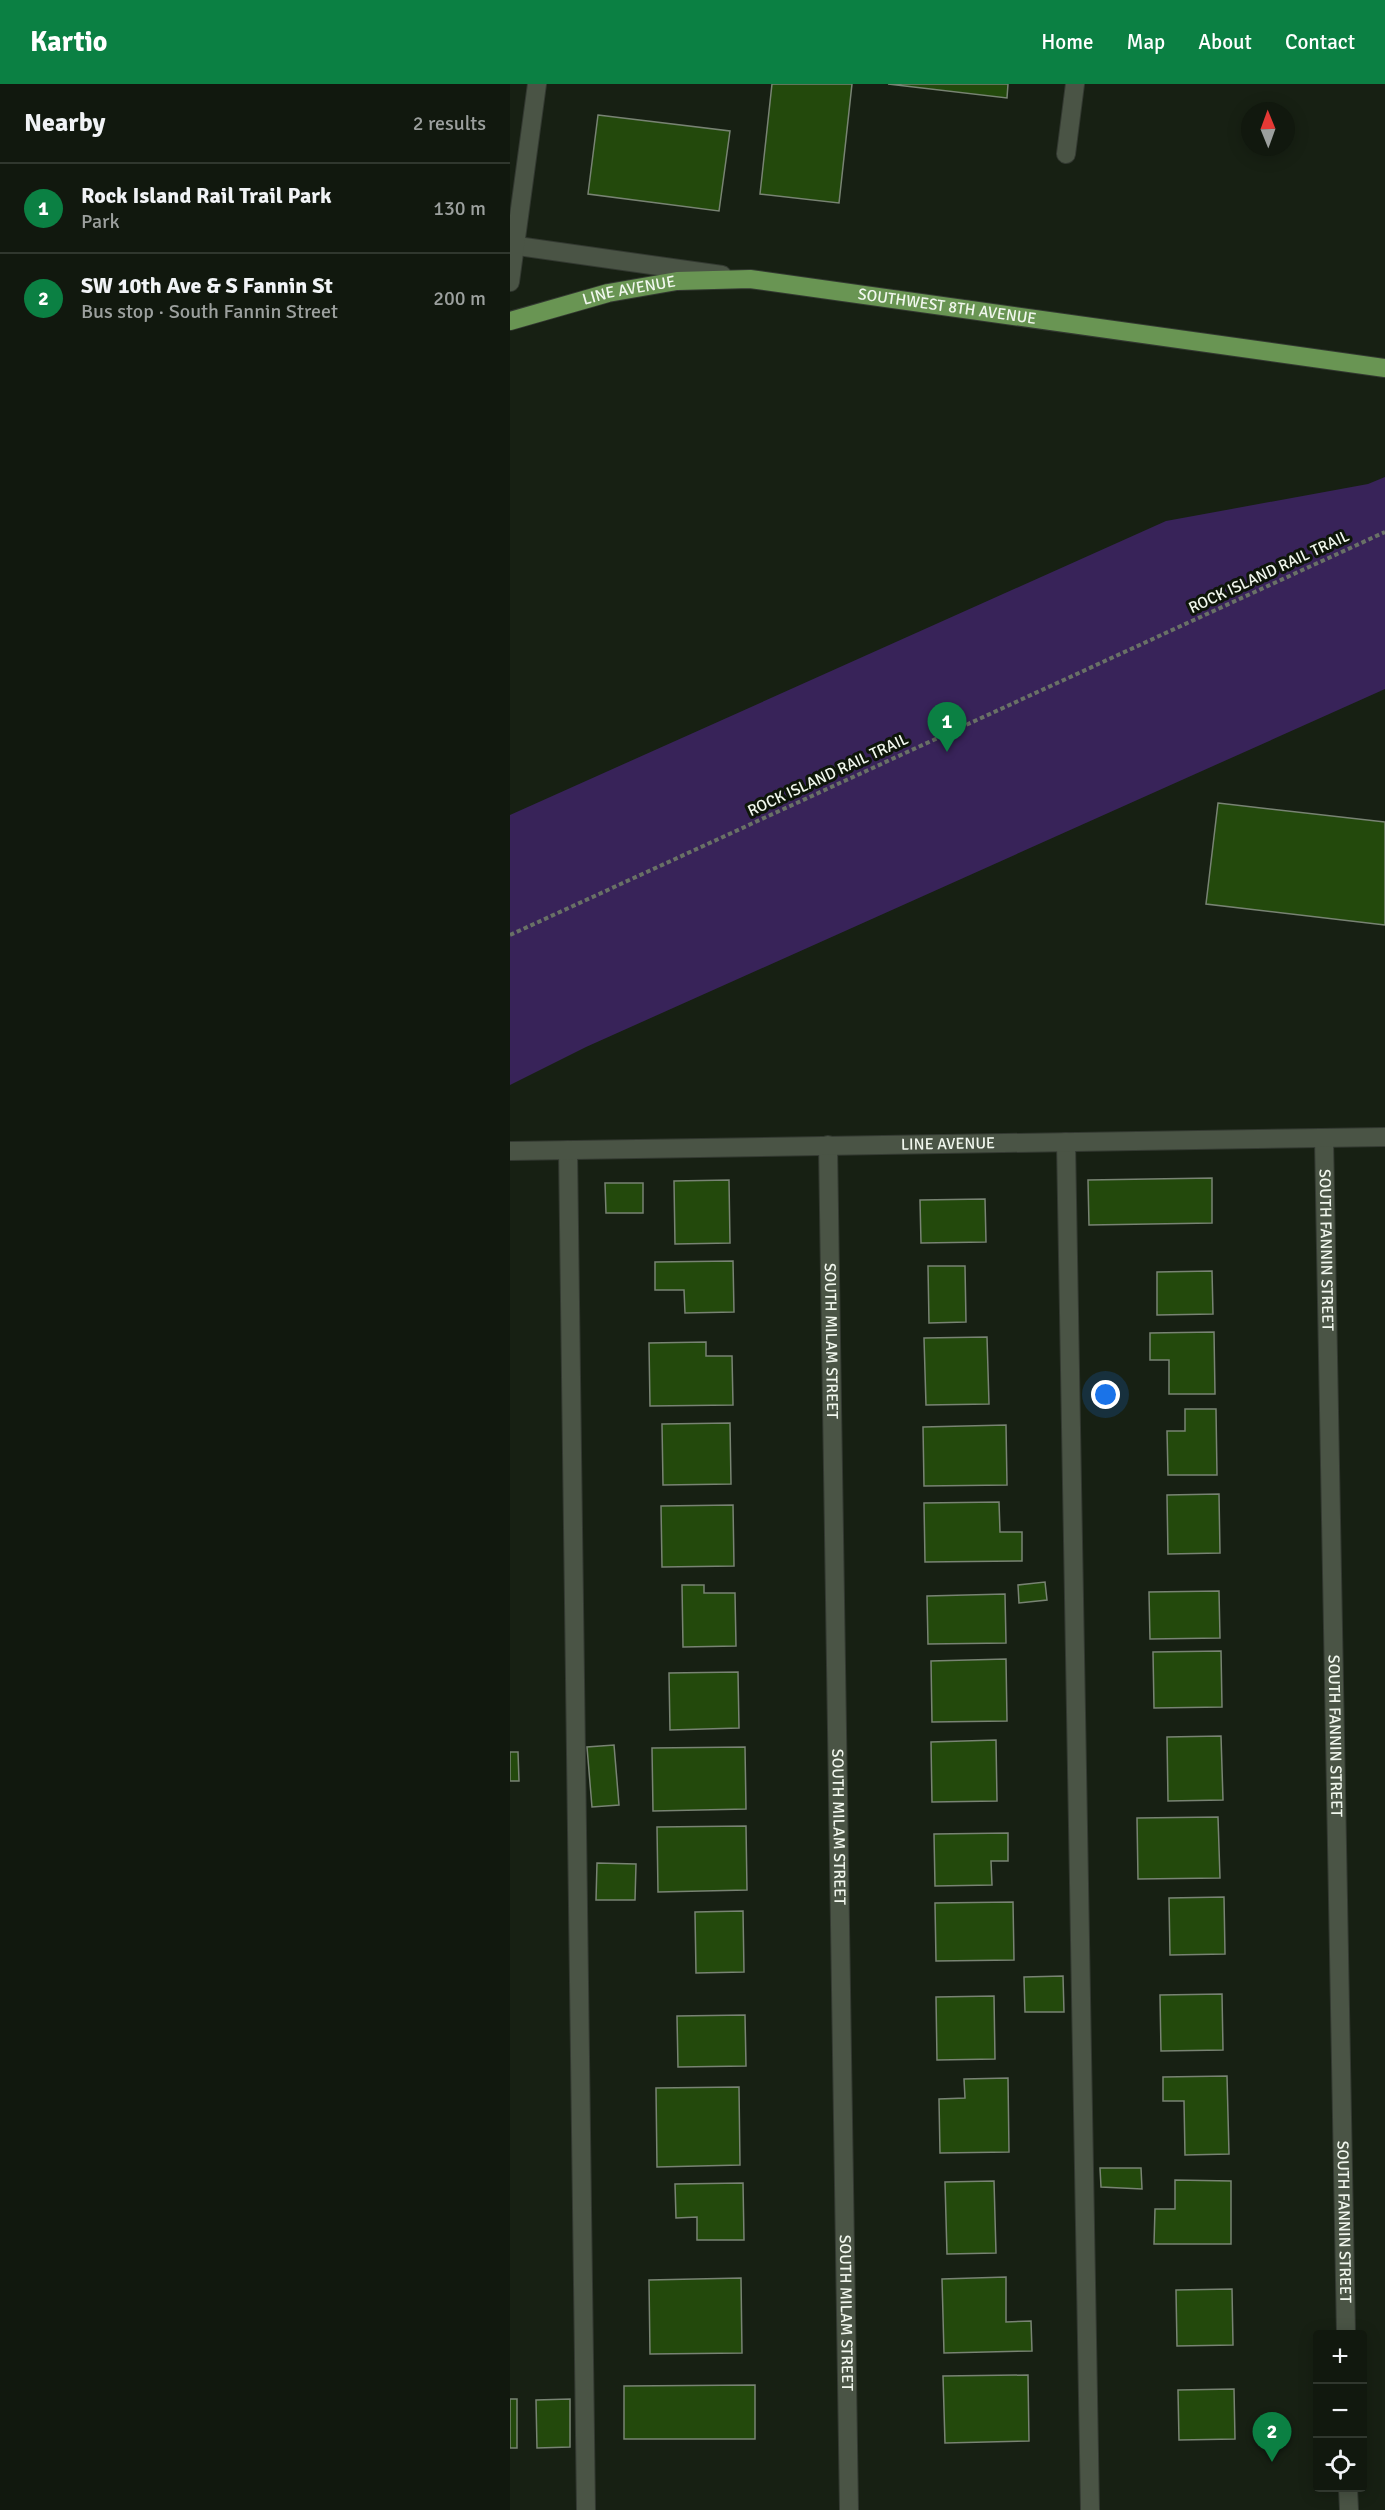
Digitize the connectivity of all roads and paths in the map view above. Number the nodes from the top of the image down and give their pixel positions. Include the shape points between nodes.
1 (537, 84) edge
2 (1076, 84) edge
3 (1066, 154) dead end
4 (512, 245) edge
5 (750, 279) junction
6 (510, 282) edge
7 (510, 321) edge
8 (1385, 368) edge
9 (1385, 532) edge
10 (510, 935) edge
11 (1385, 1137) edge
12 (1324, 1138) junction
13 (1066, 1142) junction
14 (828, 1145) junction
15 (568, 1150) junction
16 (510, 1151) edge
17 (1346, 2330) edge
18 (1348, 2492) edge
19 (586, 2510) edge
20 (849, 2510) edge
21 (1090, 2510) edge
22 (1349, 2510) edge

1 - 4 street
2 - 3 street
4 - 5 street, SOUTHWEST 8TH AVENUE
4 - 6 street
5 - 7 main road, LINE AVENUE via 677,281 608,293
5 - 8 main road, SOUTHWEST 8TH AVENUE
9 - 10 path, ROCK ISLAND RAIL TRAIL
11 - 12 street, LINE AVENUE
12 - 13 street, LINE AVENUE
12 - 17 street, SOUTH FANNIN STREET
13 - 14 street, LINE AVENUE
13 - 21 street
14 - 15 street, LINE AVENUE
14 - 20 street, SOUTH MILAM STREET
15 - 16 street, LINE AVENUE
15 - 19 street
18 - 22 street

